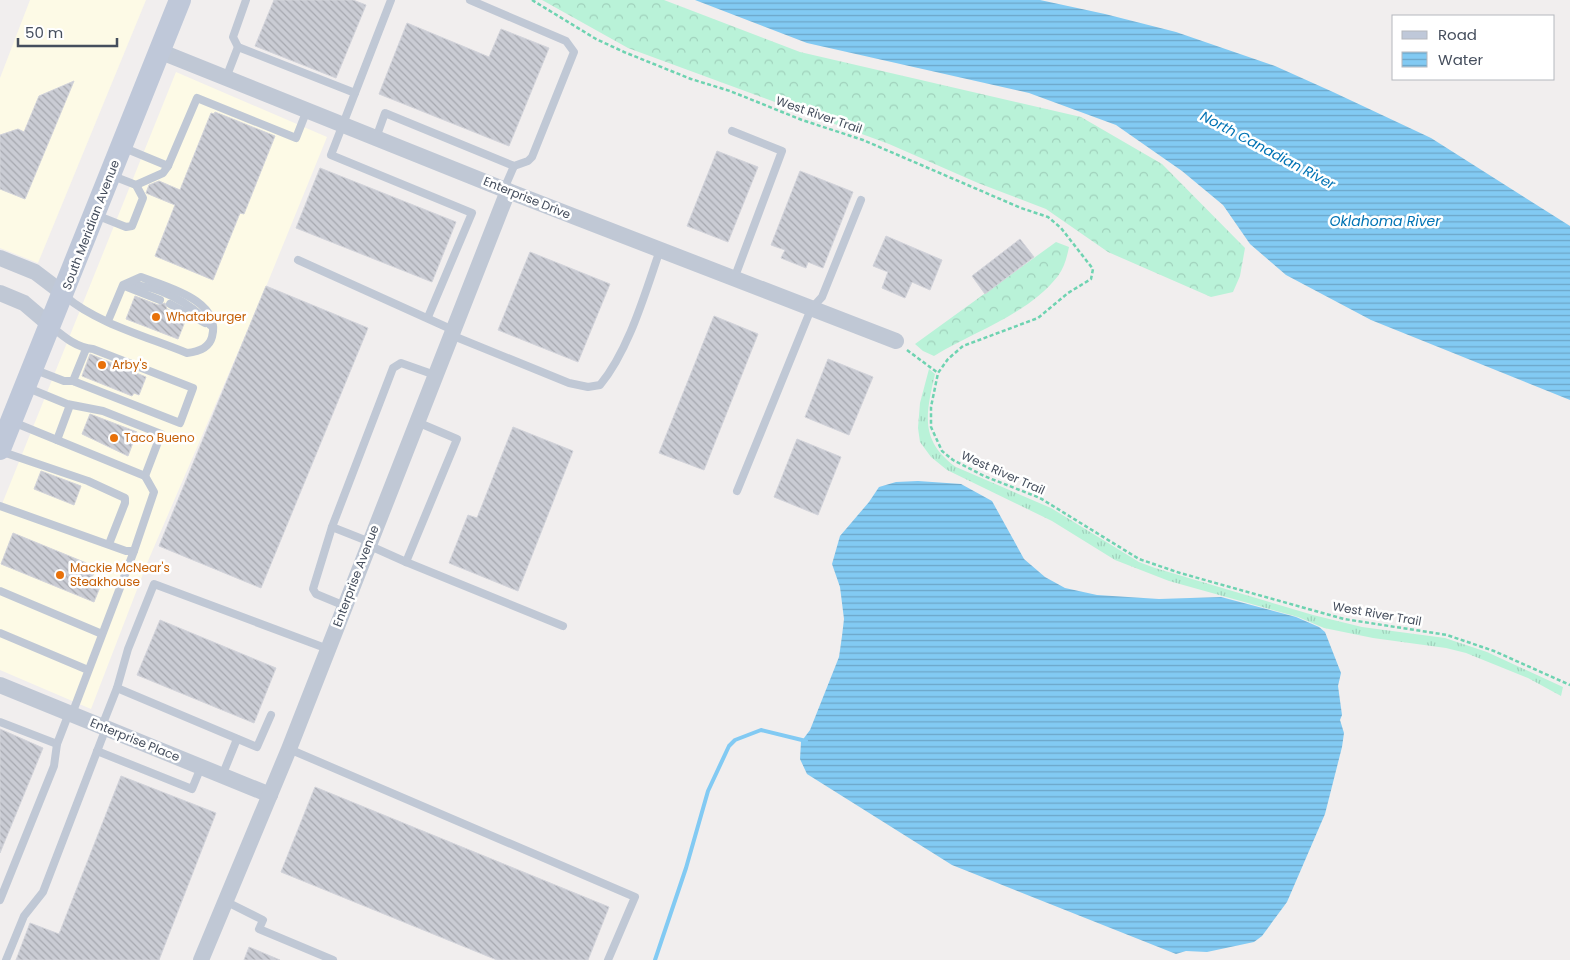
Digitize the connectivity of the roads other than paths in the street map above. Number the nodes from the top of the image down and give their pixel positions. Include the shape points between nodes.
1 (180, 0) edge
2 (246, 0) edge
3 (392, 0) edge
4 (470, 0) edge
5 (238, 47) junction
6 (159, 51) junction
7 (226, 78) junction
8 (355, 93) junction
9 (307, 110) junction
10 (343, 125) junction
11 (732, 131) dead end
12 (376, 138) junction
13 (121, 147) junction
14 (168, 166) junction
15 (514, 166) junction
16 (110, 175) junction
17 (136, 185) junction
18 (506, 190) junction
19 (860, 200) dead end
20 (94, 214) junction
21 (660, 250) junction
22 (0, 258) edge
23 (298, 260) dead end
24 (734, 279) junction
25 (123, 285) junction
26 (0, 294) edge
27 (64, 294) junction
28 (160, 300) dead end
29 (170, 304) dead end
30 (811, 309) junction
31 (428, 317) junction
32 (108, 321) junction
33 (51, 326) junction
34 (213, 328) junction
35 (452, 332) junction
36 (896, 342) road end
37 (86, 349) junction
38 (435, 375) junction
39 (29, 378) junction
40 (73, 381) junction
41 (70, 405) junction
42 (12, 421) junction
43 (416, 422) junction
44 (57, 440) junction
45 (0, 450) edge
46 (145, 476) junction
47 (737, 492) dead end
48 (0, 506) edge
49 (332, 527) junction
50 (369, 543) junction
51 (109, 544) junction
52 (134, 551) junction
53 (406, 562) junction
54 (0, 591) edge
55 (345, 606) junction
56 (563, 626) dead end
57 (0, 634) edge
58 (102, 634) junction
59 (328, 649) junction
60 (88, 670) junction
61 (0, 685) edge
62 (117, 688) junction
63 (70, 714) junction
64 (270, 714) dead end
65 (0, 722) edge
66 (104, 727) junction
67 (237, 739) junction
68 (57, 744) junction
69 (289, 749) junction
70 (97, 750) junction
71 (201, 767) junction
72 (222, 776) junction
73 (270, 795) junction
74 (0, 900) edge
75 (225, 901) junction
76 (6, 960) edge
77 (201, 960) edge
78 (333, 960) edge
79 (608, 960) edge

1 - 6 main road, South Meridian Avenue
2 - 5 lane via 233,37
3 - 8 lane
4 - 15 lane via 566,41 574,52 532,157
5 - 7 lane
5 - 8 lane
6 - 7 street, Enterprise Drive
6 - 13 main road, South Meridian Avenue
7 - 9 street, Enterprise Drive
8 - 10 lane
9 - 10 street, Enterprise Drive
9 - 14 lane via 296,138 197,98
10 - 12 street, Enterprise Drive
10 - 31 lane via 331,155 472,213
11 - 24 lane via 782,151
12 - 15 lane via 385,113
12 - 18 street, Enterprise Drive
13 - 14 lane
13 - 16 main road, South Meridian Avenue
14 - 17 lane via 163,173
15 - 18 lane
16 - 17 lane
16 - 20 main road, South Meridian Avenue
17 - 20 lane via 143,198 132,226 126,227
18 - 21 street, Enterprise Drive
18 - 35 street, Enterprise Avenue
19 - 30 lane via 822,297
20 - 27 main road, South Meridian Avenue
21 - 24 street, Enterprise Drive
21 - 35 lane via 630,330 611,372 600,385 588,387 569,383
22 - 27 street via 35,272
23 - 31 lane
24 - 30 street, Enterprise Drive
25 - 28 lane
25 - 32 lane
25 - 34 lane via 141,277 190,297 207,310
26 - 33 street via 24,303
27 - 32 lane via 79,308
27 - 33 main road, South Meridian Avenue
29 - 34 lane
30 - 36 street, Enterprise Drive
30 - 47 lane
31 - 35 lane
32 - 34 lane via 187,352 197,352 206,346
33 - 37 lane
33 - 39 main road, South Meridian Avenue
35 - 38 street, Enterprise Avenue
37 - 40 lane
37 - 40 lane via 193,388 180,423
38 - 43 street, Enterprise Avenue
38 - 49 lane via 402,363 393,368
39 - 40 lane
39 - 41 lane
39 - 42 main road, South Meridian Avenue
41 - 44 lane
41 - 46 lane via 103,411 161,434
42 - 44 lane
42 - 45 main road, South Meridian Avenue
43 - 50 street, Enterprise Avenue
43 - 53 lane via 457,439
44 - 46 lane
45 - 51 lane via 88,481 125,498
46 - 52 lane via 154,492
48 - 51 lane
49 - 50 lane
49 - 55 lane via 313,589 316,594
50 - 53 lane
50 - 55 street, Enterprise Avenue
51 - 52 lane
52 - 58 lane
53 - 56 lane
54 - 58 lane
55 - 59 street, Enterprise Avenue
57 - 60 lane
58 - 60 lane
59 - 62 lane via 154,584 128,649
59 - 69 street, Enterprise Avenue
60 - 63 lane
61 - 63 street, Enterprise Place
62 - 66 lane
62 - 67 lane
63 - 66 street, Enterprise Place
63 - 68 lane
64 - 67 lane via 257,747
65 - 68 lane
66 - 70 lane
66 - 71 street, Enterprise Place
67 - 72 lane
68 - 74 lane via 54,766
69 - 73 street, Enterprise Avenue
69 - 79 lane via 635,897
70 - 71 lane via 192,789
70 - 76 lane via 43,892 24,916
71 - 72 street, Enterprise Place
72 - 73 street, Enterprise Place
73 - 75 street, Enterprise Avenue
75 - 77 street, Enterprise Avenue
75 - 78 lane via 263,920 259,930

